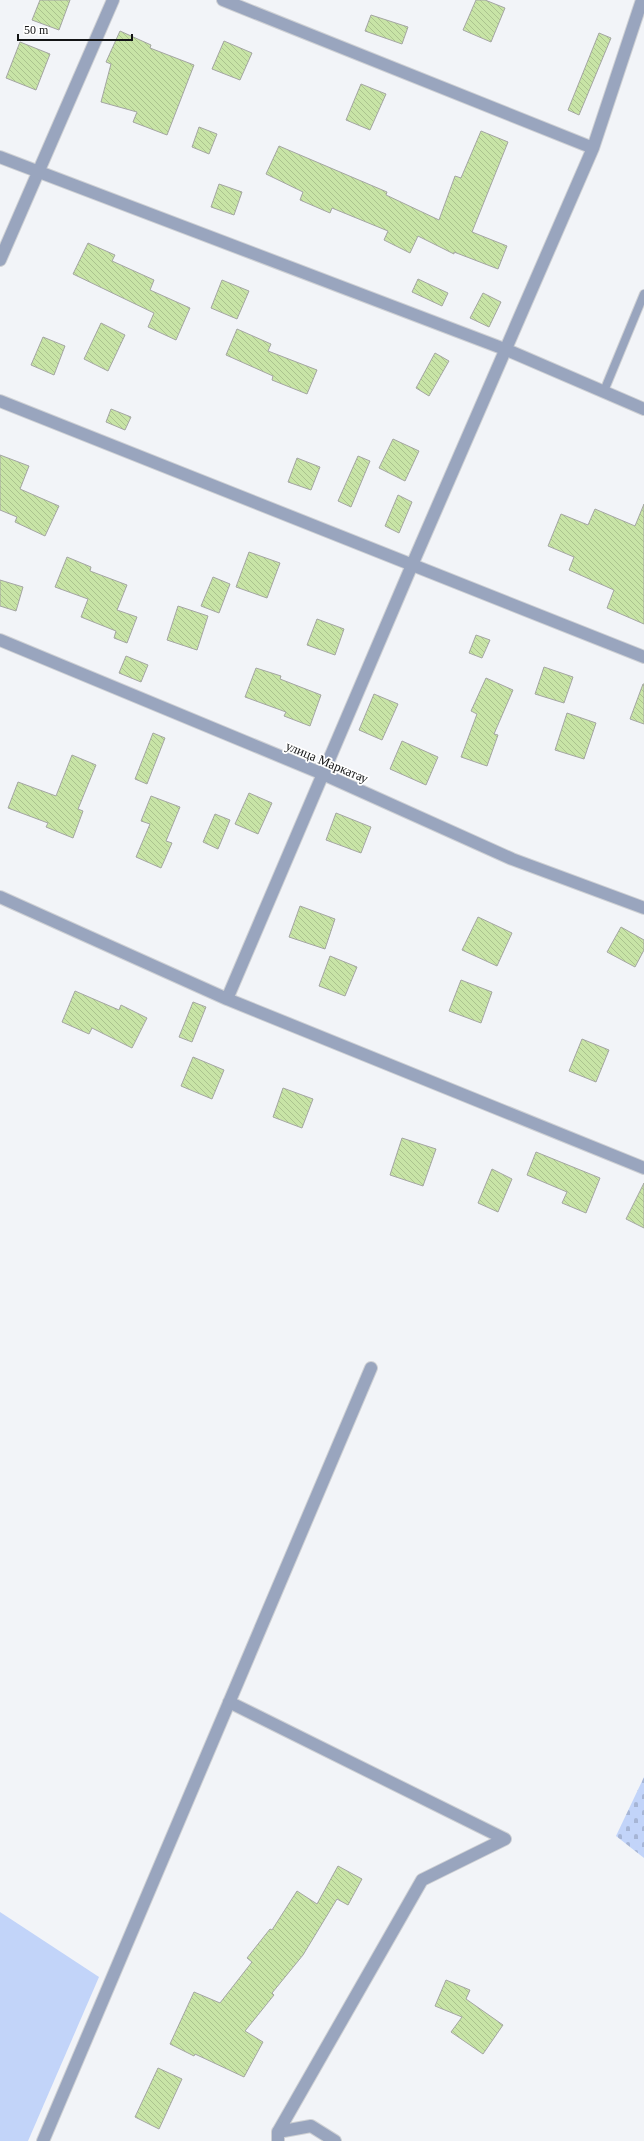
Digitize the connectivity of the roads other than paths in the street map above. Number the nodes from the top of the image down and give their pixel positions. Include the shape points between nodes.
1 (113, 0) edge
2 (223, 0) edge
3 (642, 0) edge
4 (593, 148) junction
5 (0, 156) edge
6 (39, 172) junction
7 (0, 260) edge
8 (644, 294) edge
9 (507, 350) junction
10 (604, 391) junction
11 (0, 401) edge
12 (644, 409) edge
13 (412, 565) junction
14 (0, 640) edge
15 (644, 656) edge
16 (323, 774) junction
17 (0, 897) edge
18 (644, 908) edge
19 (228, 999) junction
20 (644, 1168) edge
21 (371, 1368) dead end
22 (229, 1702) junction
23 (278, 2137) edge
24 (43, 2141) edge
25 (334, 2141) edge

1 - 6 street
2 - 4 street
3 - 4 street
4 - 9 street
5 - 6 street
6 - 7 street
6 - 9 street
8 - 10 lane
9 - 10 street
9 - 13 street
10 - 12 street
11 - 13 street
13 - 15 street
13 - 16 street
14 - 16 street, улица Маркатау
16 - 18 street, улица Маркатау via 512,859
16 - 19 street
17 - 19 street
19 - 20 street
21 - 22 street
22 - 23 street via 505,1839 422,1880
22 - 24 street
23 - 25 street via 311,2126

